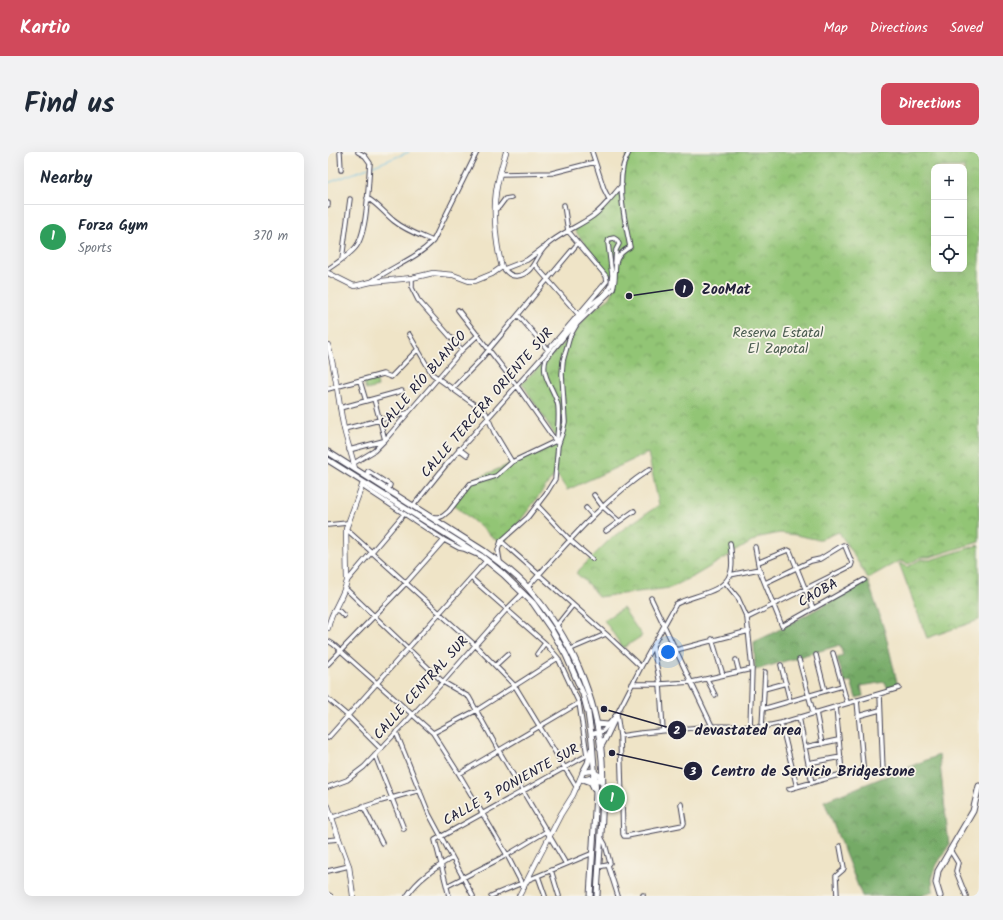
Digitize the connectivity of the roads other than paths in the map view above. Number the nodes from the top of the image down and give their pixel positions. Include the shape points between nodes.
1 (340, 152) edge
2 (358, 152) edge
3 (477, 152) edge
4 (506, 152) edge
5 (592, 152) edge
6 (629, 152) edge
7 (595, 162) junction
8 (341, 170) dead end
9 (500, 174) junction
10 (622, 185) junction
11 (367, 198) junction
12 (511, 198) dead end
13 (350, 199) dead end
14 (609, 199) junction
15 (564, 205) dead end
16 (496, 209) junction
17 (568, 231) junction
18 (433, 241) junction
19 (578, 243) junction
20 (544, 248) junction
21 (342, 259) junction
22 (535, 265) junction
23 (615, 266) junction
24 (503, 268) junction
25 (328, 269) edge
26 (328, 273) edge
27 (412, 278) junction
28 (548, 278) junction
29 (371, 282) junction
30 (458, 310) dead end
31 (578, 314) junction
32 (518, 315) junction
33 (410, 334) dead end
34 (478, 335) junction
35 (328, 346) edge
36 (418, 349) junction
37 (462, 350) junction
38 (489, 350) junction
39 (548, 350) junction
40 (437, 378) junction
41 (360, 381) junction
42 (517, 386) junction
43 (337, 387) junction
44 (328, 389) edge
45 (452, 389) junction
46 (402, 391) dead end
47 (374, 399) junction
48 (366, 401) junction
49 (340, 408) junction
50 (408, 413) junction
51 (487, 418) junction
52 (379, 420) junction
53 (344, 429) junction
54 (384, 440) junction
55 (556, 441) junction
56 (558, 446) junction
57 (460, 449) junction
58 (349, 450) junction
59 (328, 452) edge
60 (467, 455) dead end
61 (328, 460) edge
62 (512, 462) junction
63 (354, 463) junction
64 (355, 469) junction
65 (650, 469) dead end
66 (363, 485) junction
67 (594, 495) dead end
68 (537, 505) junction
69 (413, 506) junction
70 (603, 506) junction
71 (586, 508) dead end
72 (634, 511) dead end
73 (404, 514) junction
74 (593, 516) junction
75 (432, 518) junction
76 (619, 521) junction
77 (347, 523) junction
78 (328, 525) edge
79 (346, 529) junction
80 (606, 531) dead end
81 (444, 540) junction
82 (570, 540) junction
83 (501, 541) junction
84 (730, 543) dead end
85 (755, 547) dead end
86 (372, 552) junction
87 (481, 556) junction
88 (592, 559) dead end
89 (486, 561) junction
90 (500, 562) junction
91 (758, 562) junction
92 (797, 568) junction
93 (759, 569) junction
94 (539, 574) junction
95 (730, 575) junction
96 (471, 578) junction
97 (864, 580) dead end
98 (347, 581) junction
99 (725, 582) junction
100 (406, 583) junction
101 (765, 583) junction
102 (345, 588) junction
103 (528, 588) junction
104 (805, 590) junction
105 (523, 593) junction
106 (651, 598) dead end
107 (573, 605) junction
108 (773, 605) junction
109 (813, 608) junction
110 (507, 609) junction
111 (331, 613) edge
112 (440, 614) junction
113 (344, 616) dead end
114 (375, 616) junction
115 (747, 618) junction
116 (557, 625) junction
117 (664, 626) junction
118 (328, 628) edge
119 (749, 631) junction
120 (606, 634) junction
121 (712, 639) junction
122 (328, 640) edge
123 (545, 644) junction
124 (475, 645) junction
125 (653, 646) junction
126 (409, 649) junction
127 (571, 649) junction
128 (676, 650) junction
129 (341, 651) junction
130 (833, 653) dead end
131 (508, 654) dead end
132 (537, 654) dead end
133 (816, 655) dead end
134 (558, 658) junction
135 (736, 660) dead end
136 (799, 660) dead end
137 (328, 664) edge
138 (496, 665) junction
139 (781, 665) dead end
140 (641, 666) junction
141 (752, 668) junction
142 (739, 672) junction
143 (765, 672) dead end
144 (723, 675) junction
145 (707, 678) junction
146 (377, 682) junction
147 (443, 682) junction
148 (692, 682) junction
149 (786, 683) junction
150 (632, 684) junction
151 (660, 684) junction
152 (515, 686) junction
153 (842, 686) junction
154 (899, 688) dead end
155 (764, 689) junction
156 (825, 691) junction
157 (880, 694) junction
158 (714, 695) dead end
159 (808, 695) junction
160 (328, 699) edge
161 (857, 700) junction
162 (790, 701) junction
163 (847, 702) junction
164 (333, 703) junction
165 (580, 703) junction
166 (328, 706) edge
167 (836, 706) junction
168 (763, 709) junction
169 (477, 710) junction
170 (880, 710) junction
171 (815, 712) junction
172 (413, 714) junction
173 (616, 715) junction
174 (348, 716) junction
175 (858, 716) junction
176 (799, 717) junction
177 (781, 723) junction
178 (597, 724) junction
179 (608, 725) junction
180 (540, 726) junction
181 (712, 726) junction
182 (750, 727) junction
183 (762, 727) junction
184 (663, 731) junction
185 (396, 732) junction
186 (598, 732) junction
187 (433, 733) junction
188 (592, 734) junction
189 (620, 736) junction
190 (328, 738) edge
191 (838, 740) junction
192 (592, 741) junction
193 (822, 744) junction
194 (805, 747) junction
195 (600, 748) junction
196 (381, 749) junction
197 (499, 751) junction
198 (589, 754) junction
199 (375, 755) junction
200 (841, 757) junction
201 (808, 763) junction
202 (564, 768) junction
203 (584, 772) junction
204 (883, 772) dead end
205 (459, 774) junction
206 (595, 776) junction
207 (864, 776) dead end
208 (602, 779) junction
209 (581, 780) junction
210 (812, 783) junction
211 (979, 786) edge
212 (328, 787) edge
213 (797, 787) junction
214 (577, 788) junction
215 (789, 789) dead end
216 (420, 790) junction
217 (523, 791) junction
218 (596, 793) junction
219 (392, 798) junction
220 (681, 804) dead end
221 (328, 806) edge
222 (363, 806) junction
223 (482, 813) junction
224 (330, 816) edge
225 (404, 829) dead end
226 (549, 834) junction
227 (441, 836) junction
228 (600, 836) junction
229 (339, 839) junction
230 (328, 840) edge
231 (382, 844) dead end
232 (840, 846) dead end
233 (950, 850) junction
234 (594, 852) junction
235 (507, 855) junction
236 (452, 858) junction
237 (441, 864) junction
238 (566, 864) junction
239 (608, 865) junction
240 (349, 866) junction
241 (598, 867) junction
242 (551, 870) junction
243 (328, 871) edge
244 (538, 876) junction
245 (463, 878) junction
246 (528, 880) junction
247 (447, 886) junction
248 (523, 886) junction
249 (353, 896) edge
250 (407, 896) edge
251 (449, 896) edge
252 (473, 896) edge
253 (491, 896) edge
254 (520, 896) edge
255 (546, 896) edge
256 (559, 896) edge
257 (590, 896) edge
258 (597, 896) edge
259 (618, 896) edge
260 (837, 896) edge
261 (940, 896) edge
262 (966, 896) edge

1 - 8 street
2 - 11 street via 370,163
3 - 18 street
4 - 9 street
5 - 7 street
6 - 10 street via 623,166
7 - 9 street via 552,173
7 - 14 street
9 - 16 street
10 - 14 street
10 - 23 street via 624,217 630,247 619,255
11 - 18 street via 403,228
11 - 21 street via 364,224 357,246
12 - 16 street via 505,199
13 - 21 street
14 - 17 street via 594,216
15 - 17 street
16 - 24 street via 499,257
17 - 19 street
17 - 20 street
18 - 29 street via 421,252
19 - 28 street
19 - 31 street, CALLE TERCERA ORIENTE SUR via 607,278
20 - 22 street
20 - 24 street via 526,260
21 - 25 street
22 - 24 street via 517,276
22 - 28 street
23 - 55 street via 619,244 614,238 608,243 611,284 606,293 589,306 544,364 545,374 558,407
23 - 56 street via 613,289 577,324 570,336 562,374 565,422
24 - 27 street via 475,281 435,273
26 - 29 street via 354,286
27 - 29 street
27 - 37 street via 412,288 418,300
28 - 31 street
28 - 32 street
30 - 34 street
31 - 39 street, CALLE TERCERA ORIENTE SUR
32 - 38 street
32 - 39 street
33 - 36 street
34 - 37 street, CALLE RÍO BLANCO
34 - 38 street
35 - 43 street
36 - 40 street
36 - 41 street via 391,377 384,374
37 - 40 street, CALLE RÍO BLANCO
38 - 42 street
38 - 45 street
39 - 42 street, CALLE TERCERA ORIENTE SUR
40 - 45 street
40 - 50 street, CALLE RÍO BLANCO
41 - 43 street
41 - 48 street
42 - 51 street, CALLE TERCERA ORIENTE SUR
42 - 55 street
43 - 44 street
43 - 49 street
45 - 51 street via 484,411
46 - 47 street
47 - 48 street
47 - 52 street
48 - 49 street
49 - 53 street
50 - 52 street
50 - 54 street, CALLE RÍO BLANCO
51 - 57 street, CALLE TERCERA ORIENTE SUR
51 - 62 street
52 - 53 street
52 - 54 street
53 - 58 street
54 - 58 street, CALLE RÍO BLANCO
54 - 63 street, CALLE RÍO BLANCO via 374,451
55 - 56 street
55 - 62 street
56 - 68 street via 555,479
57 - 60 street
57 - 69 street, CALLE TERCERA ORIENTE SUR
58 - 63 street
59 - 64 main road
61 - 66 main road
62 - 75 street via 496,476 470,484 449,511 443,516
63 - 64 street
64 - 69 main road via 375,478
65 - 70 street
66 - 73 street
66 - 77 street
66 - 87 main road
67 - 70 street
68 - 82 street
68 - 83 street via 528,517
69 - 75 main road
70 - 74 street
70 - 76 street
71 - 74 street
72 - 76 street
73 - 81 street
73 - 86 street
74 - 82 street
75 - 90 main road
76 - 80 street
77 - 78 street
77 - 79 street
79 - 86 street
79 - 98 street
81 - 87 street
81 - 100 street
82 - 88 street
82 - 94 street
83 - 90 street via 498,550
83 - 94 street
84 - 95 street
85 - 91 street
86 - 98 street
86 - 100 street
87 - 89 main road
89 - 96 street
89 - 105 main road
90 - 103 main road
91 - 92 street via 790,551
91 - 93 street
92 - 101 street
92 - 104 street
92 - 104 street via 820,559 844,545 852,564
93 - 95 street
93 - 101 street
94 - 103 street
94 - 107 street
95 - 99 street
96 - 110 street
96 - 112 street
97 - 109 street, CAOBA
98 - 102 street
99 - 115 street via 738,598
99 - 117 street via 721,587 676,604
100 - 112 street
100 - 114 street
101 - 108 street
102 - 111 street
102 - 114 street
103 - 116 main road
104 - 108 street
104 - 109 street
105 - 110 street, CALLE CENTRAL SUR
105 - 188 main road via 566,655 583,694
106 - 117 street
107 - 116 street
107 - 120 street
108 - 109 street, CAOBA via 782,626
108 - 115 street
110 - 123 street
110 - 124 street, CALLE CENTRAL SUR
111 - 113 street via 339,611
111 - 118 street
112 - 124 street
112 - 126 street
114 - 126 street
114 - 129 street
115 - 119 street
116 - 127 main road
117 - 125 street
117 - 128 street
119 - 121 street
119 - 141 street
120 - 127 street
120 - 140 street
121 - 128 street
121 - 144 street
122 - 129 street
123 - 132 street
123 - 134 street
124 - 138 street
124 - 147 street, CALLE CENTRAL SUR
125 - 140 street
125 - 151 street
126 - 146 street
126 - 147 street
127 - 178 main road via 590,695
128 - 148 street
129 - 137 street
129 - 146 street
130 - 153 street
131 - 138 street
133 - 156 street
134 - 152 street
134 - 165 street
135 - 142 street
136 - 159 street
138 - 152 street
139 - 149 street
140 - 150 street
141 - 142 street
141 - 182 street
142 - 144 street
143 - 155 street
144 - 145 street
145 - 148 street
145 - 158 street
146 - 172 street
146 - 174 street
147 - 169 street via 469,697
147 - 172 street, CALLE CENTRAL SUR
148 - 151 street
148 - 181 street
149 - 155 street
149 - 162 street
150 - 151 street
150 - 173 street
151 - 184 street
152 - 169 street
152 - 180 street
153 - 156 street
153 - 163 street
154 - 157 street
155 - 168 street
156 - 159 street
157 - 161 street
157 - 170 street
159 - 162 street
159 - 171 street
160 - 164 street
161 - 163 street
161 - 175 street
162 - 168 street
163 - 167 street
164 - 166 street
164 - 174 street
165 - 180 street
165 - 198 street
167 - 171 street
167 - 191 street
168 - 183 street
169 - 187 street
169 - 197 street
170 - 175 street
170 - 204 street
171 - 176 street
171 - 193 street
172 - 185 street, CALLE CENTRAL SUR
172 - 187 street
173 - 179 street
173 - 189 street
173 - 195 main road
174 - 190 street
174 - 196 street
175 - 207 street
176 - 177 street
176 - 194 street
177 - 183 street
177 - 213 street
178 - 179 main road
178 - 186 main road
179 - 186 street
180 - 197 street
180 - 202 street
181 - 182 street
181 - 184 street
182 - 183 street
184 - 189 street
185 - 196 street, CALLE CENTRAL SUR
185 - 216 street
186 - 188 street
186 - 195 main road
187 - 205 street
188 - 192 main road
189 - 220 street via 624,836 684,824
191 - 193 street
191 - 200 street
192 - 198 main road
192 - 206 main road
193 - 194 street
194 - 201 street
195 - 208 main road
196 - 199 street, CALLE CENTRAL SUR
197 - 205 street
197 - 217 street
198 - 202 street, CALLE 3 PONIENTE SUR
198 - 203 main road
199 - 212 street, CALLE CENTRAL SUR via 347,780
199 - 219 street
200 - 201 street
200 - 210 street via 842,774
201 - 210 street
202 - 214 street
202 - 217 street, CALLE 3 PONIENTE SUR
203 - 206 street via 592,771
203 - 209 street
205 - 223 street
206 - 208 street
206 - 209 street
206 - 218 main road
208 - 228 main road
209 - 214 street
209 - 218 main road via 591,782
210 - 213 street
211 - 233 main road via 973,810
213 - 215 street
214 - 226 street
216 - 219 street
216 - 227 street
217 - 223 street, CALLE 3 PONIENTE SUR
217 - 226 street
218 - 234 main road
219 - 222 street
219 - 225 street
221 - 224 street
222 - 224 street
222 - 231 street
223 - 227 street, CALLE 3 PONIENTE SUR
223 - 235 street
224 - 229 street
226 - 235 street
226 - 238 street
226 - 246 street
227 - 236 street
227 - 237 street via 435,841
228 - 239 street via 607,850 610,863
228 - 241 main road
229 - 230 street
229 - 240 street
232 - 260 street via 844,868 836,876
233 - 261 main road via 938,871 936,883
233 - 262 street via 958,863 956,871
234 - 238 street
234 - 257 main road
235 - 245 street
235 - 248 street
236 - 237 street
236 - 245 street
237 - 247 street
237 - 250 street via 420,881
238 - 242 street
239 - 241 street
239 - 259 street
240 - 243 street
240 - 249 street
241 - 258 main road
242 - 244 street
242 - 256 street
244 - 246 street
244 - 255 street
245 - 247 street
245 - 252 street
246 - 248 street
247 - 251 street
248 - 253 street
248 - 254 street

